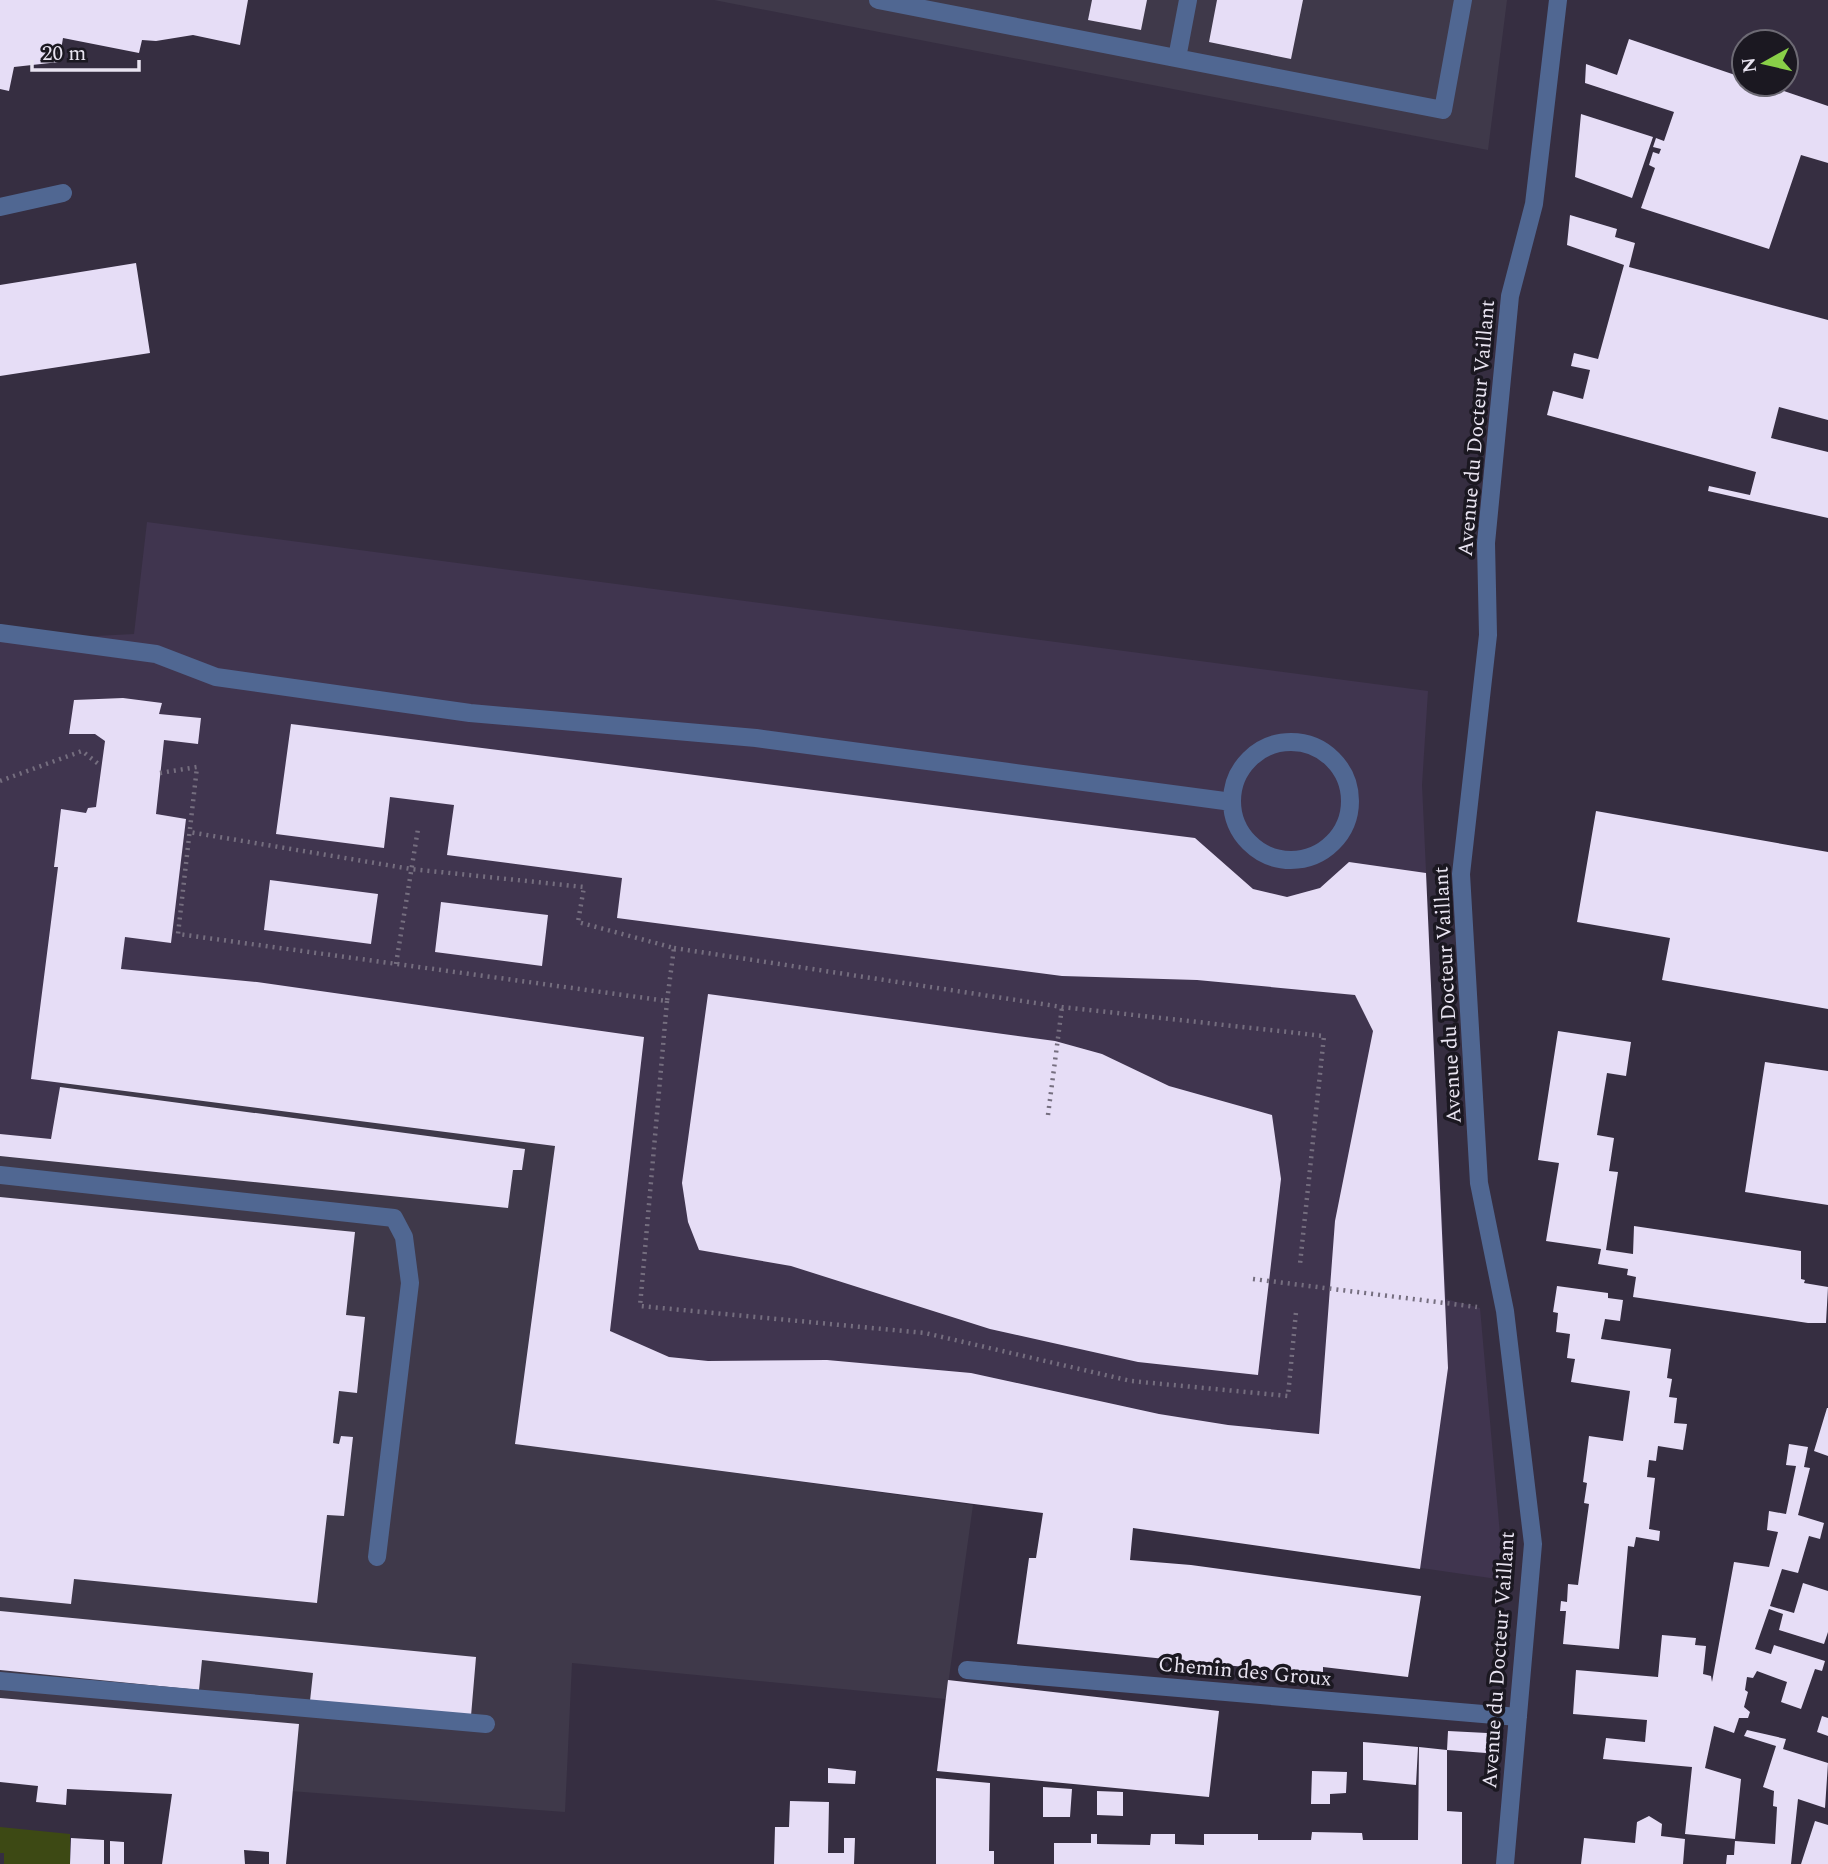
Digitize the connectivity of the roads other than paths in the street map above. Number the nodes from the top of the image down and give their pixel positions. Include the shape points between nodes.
1 (878, 0) edge
2 (1188, 0) edge
3 (1463, 0) edge
4 (1558, 0) edge
5 (1177, 58) junction
6 (62, 193) dead end
7 (0, 207) edge
8 (0, 633) edge
9 (1232, 802) junction
10 (0, 1175) edge
11 (377, 1557) dead end
12 (967, 1670) dead end
13 (0, 1681) edge
14 (1518, 1717) junction
15 (486, 1724) dead end
16 (1505, 1864) edge

1 - 5 street
2 - 5 street
3 - 5 street via 1443,110
4 - 14 street, Avenue du Docteur Vaillant via 1534,204 1510,296 1486,543 1488,635 1461,874 1479,1184 1506,1311 1534,1544
6 - 7 street
8 - 9 street via 156,654 216,677 470,713 756,738
9 - 9 street via 1234,783 1243,766 1264,749 1290,741 1325,752 1347,781 1351,802 1347,822 1336,839 1321,853 1301,860 1262,853 1241,830
10 - 11 street via 394,1218 404,1237 410,1283
12 - 14 street, Chemin des Groux
13 - 15 street
14 - 16 street, Avenue du Docteur Vaillant

